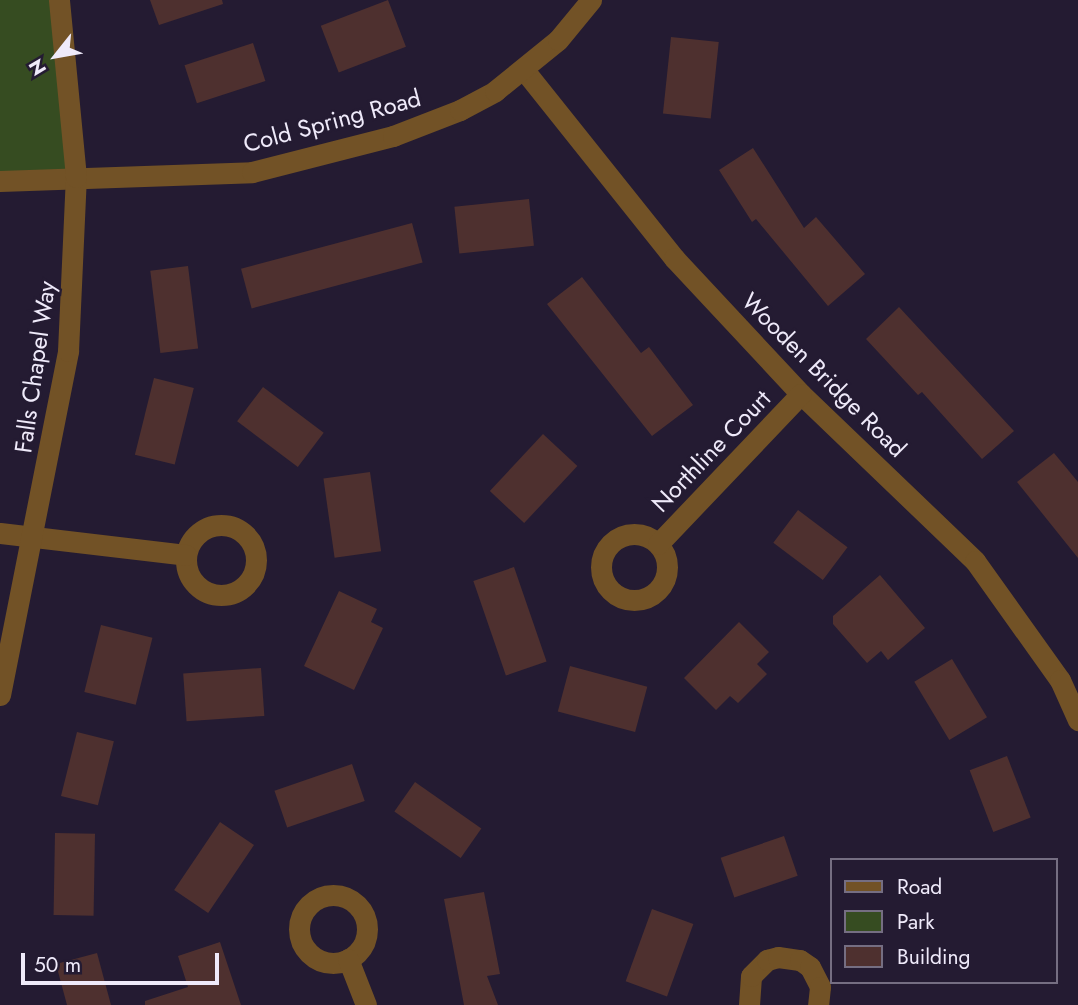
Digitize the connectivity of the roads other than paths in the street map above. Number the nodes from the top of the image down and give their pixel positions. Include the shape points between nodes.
1 (59, 0) edge
2 (592, 0) edge
3 (524, 70) junction
4 (76, 177) junction
5 (0, 181) edge
6 (801, 394) junction
7 (0, 533) edge
8 (33, 537) junction
9 (658, 544) dead end
10 (186, 555) dead end
11 (0, 695) edge
12 (1078, 720) edge
13 (348, 959) dead end
14 (366, 1005) edge
15 (749, 1005) edge
16 (818, 1005) edge

1 - 4 street, Falls Chapel Way
2 - 3 street, Cold Spring Road
3 - 4 street, Cold Spring Road via 495,91 426,125 292,164 212,175
3 - 6 street, Wooden Bridge Road via 674,258
4 - 5 street, Cold Spring Road
4 - 8 street, Falls Chapel Way via 68,352
6 - 9 street, Northline Court
6 - 12 street, Wooden Bridge Road via 975,561 1060,680
7 - 8 street
8 - 10 street
8 - 11 street, Falls Chapel Way
13 - 14 street
15 - 16 street via 747,987 757,967 767,960 789,957 800,960 816,976

